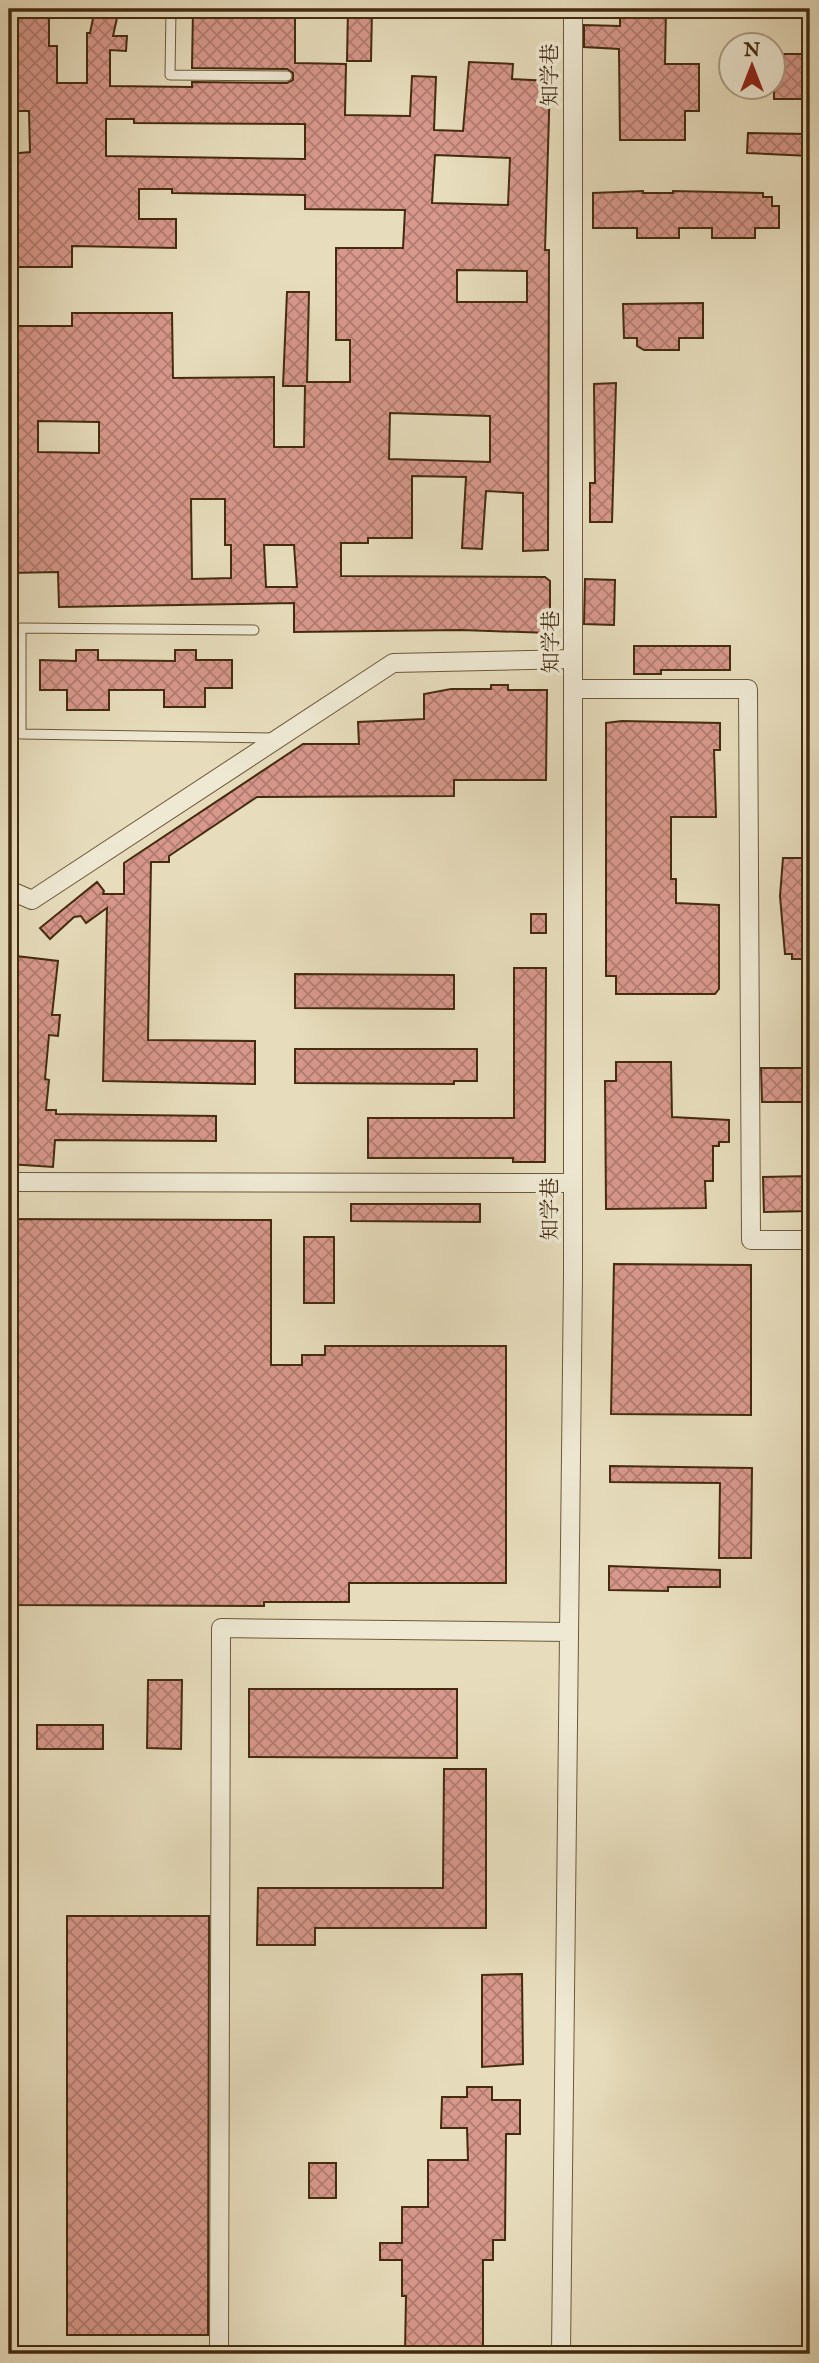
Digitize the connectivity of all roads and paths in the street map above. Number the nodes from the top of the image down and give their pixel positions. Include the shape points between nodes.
1 (171, 9) edge
2 (573, 9) edge
3 (287, 76) dead end
4 (254, 630) dead end
5 (573, 659) junction
6 (573, 689) junction
7 (280, 738) junction
8 (9, 890) edge
9 (9, 1182) edge
10 (573, 1183) junction
11 (810, 1240) edge
12 (569, 1632) junction
13 (219, 2354) edge
14 (561, 2354) edge

1 - 3 lane via 170,75
2 - 5 street, 知学巷
4 - 7 lane via 21,628 21,734
5 - 6 street, 知学巷
5 - 7 street via 393,663
6 - 10 street, 知学巷
6 - 11 street via 748,689 751,1240
7 - 8 street via 32,900
9 - 10 street
10 - 12 street, 知学巷
12 - 13 street via 221,1628
12 - 14 street, 知学巷

